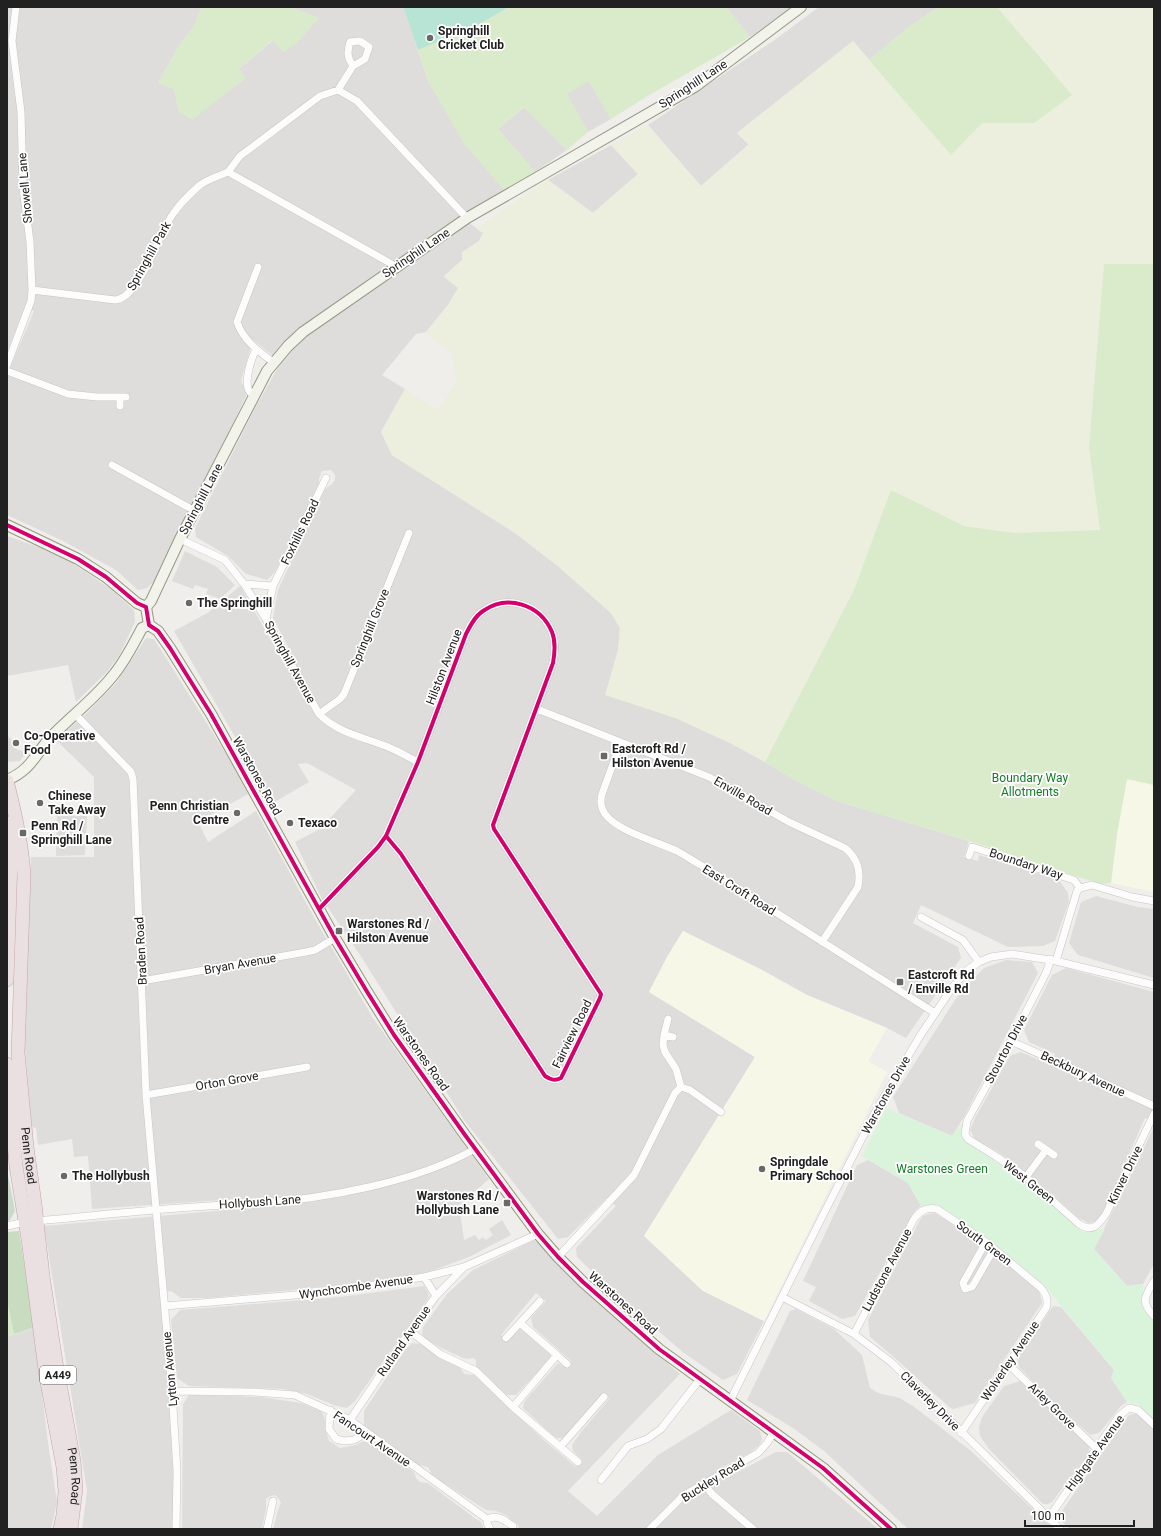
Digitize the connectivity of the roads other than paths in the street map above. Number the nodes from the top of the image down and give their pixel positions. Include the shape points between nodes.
1 (16, 7) edge
2 (801, 7) edge
3 (353, 66) dead end
4 (338, 90) junction
5 (228, 172) junction
6 (467, 218) junction
7 (258, 267) dead end
8 (397, 267) junction
9 (32, 290) junction
10 (256, 350) junction
11 (273, 362) junction
12 (7, 365) edge
13 (7, 371) edge
14 (254, 396) junction
15 (120, 406) dead end
16 (112, 465) dead end
17 (326, 478) dead end
18 (194, 511) junction
19 (7, 525) edge
20 (7, 529) edge
21 (20, 532) junction
22 (409, 533) dead end
23 (180, 539) junction
24 (244, 584) junction
25 (273, 586) junction
26 (146, 607) junction
27 (266, 619) junction
28 (150, 625) junction
29 (537, 709) junction
30 (75, 714) junction
31 (319, 714) junction
32 (621, 742) junction
33 (418, 762) junction
34 (7, 780) edge
35 (494, 820) joint
36 (7, 823) edge
37 (386, 836) junction
38 (8, 839) edge
39 (969, 856) dead end
40 (1080, 888) junction
41 (1154, 901) edge
42 (319, 909) junction
43 (921, 917) dead end
44 (335, 938) junction
45 (822, 942) junction
46 (1053, 960) junction
47 (979, 962) junction
48 (7, 980) edge
49 (142, 981) junction
50 (1154, 985) edge
51 (935, 1013) junction
52 (668, 1019) dead end
53 (664, 1035) junction
54 (673, 1037) dead end
55 (1011, 1041) junction
56 (7, 1064) edge
57 (307, 1067) dead end
58 (681, 1087) junction
59 (146, 1095) junction
60 (1154, 1106) edge
61 (722, 1112) dead end
62 (1154, 1114) edge
63 (968, 1139) joint
64 (1038, 1144) dead end
65 (476, 1149) junction
66 (1046, 1150) junction
67 (1054, 1155) dead end
68 (1026, 1177) junction
69 (924, 1209) joint
70 (157, 1210) junction
71 (31, 1221) junction
72 (7, 1226) edge
73 (1088, 1228) joint
74 (538, 1234) junction
75 (986, 1242) junction
76 (994, 1249) junction
77 (558, 1257) junction
78 (464, 1268) junction
79 (424, 1277) junction
80 (1154, 1281) edge
81 (1041, 1288) joint
82 (436, 1296) junction
83 (782, 1297) junction
84 (540, 1301) dead end
85 (165, 1306) junction
86 (1154, 1316) edge
87 (520, 1323) junction
88 (410, 1330) junction
89 (854, 1334) junction
90 (506, 1338) dead end
91 (557, 1355) junction
92 (567, 1364) dead end
93 (1008, 1364) junction
94 (700, 1379) junction
95 (172, 1391) junction
96 (604, 1397) dead end
97 (730, 1401) junction
98 (513, 1407) junction
99 (330, 1410) junction
100 (350, 1420) junction
101 (1154, 1425) edge
102 (774, 1432) junction
103 (366, 1433) junction
104 (962, 1433) junction
105 (560, 1447) junction
106 (1097, 1448) junction
107 (578, 1462) dead end
108 (601, 1480) dead end
109 (704, 1484) junction
110 (273, 1500) dead end
111 (487, 1519) junction
112 (1048, 1519) junction
113 (60, 1529) edge
114 (71, 1529) edge
115 (176, 1529) edge
116 (266, 1529) edge
117 (490, 1529) edge
118 (514, 1529) edge
119 (650, 1529) edge
120 (753, 1529) edge
121 (891, 1529) edge
122 (1060, 1529) edge

1 - 9 street, Showell Lane via 12,40 20,112 23,188 30,242
2 - 6 street, Springhill Lane via 696,86
3 - 4 street
4 - 5 street, Springhill Park via 320,96 240,156
4 - 6 street via 358,101
5 - 8 street
5 - 9 street, Springhill Park via 201,185 173,214 142,274 132,290 120,300
6 - 8 street, Springhill Lane
7 - 10 street via 237,322 242,334
8 - 11 street, Springhill Lane via 303,332
9 - 12 street, Showell Lane via 31,301
10 - 11 street
10 - 14 street via 248,376 248,388
11 - 14 street, Springhill Lane
13 - 15 street via 68,394 123,397
14 - 18 street, Springhill Lane
16 - 18 street
17 - 25 street, Foxhills Road
18 - 23 street, Springhill Lane
19 - 21 street
20 - 21 street
21 - 26 street via 84,562 136,603
22 - 31 street, Springhill Grove via 344,694
23 - 24 street, Springhill Avenue via 225,560
23 - 26 street, Springhill Lane
24 - 25 street
24 - 27 street, Springhill Avenue
25 - 27 street, Foxhills Road
26 - 28 street
27 - 31 street, Springhill Avenue
28 - 30 street via 142,628 116,673
28 - 42 street, Warstones Road via 158,631 170,648 211,714
29 - 32 street, Enville Road
29 - 33 street, Hilston Avenue via 553,662 555,651 552,633 543,619 530,608 502,603 481,612 466,634
29 - 35 street, Hilston Avenue
30 - 34 street via 50,739 29,766 18,776
30 - 49 street, Braden Road via 131,772 133,779
31 - 33 street, Springhill Avenue via 337,728
32 - 45 street, East Croft Road via 600,801 610,820 677,852
32 - 45 street, Enville Road via 709,777 850,853 859,868 858,887
33 - 37 street, Hilston Avenue
34 - 71 highway, Penn Road / A449 via 23,853 18,1053
35 - 37 street, Fairview Road via 494,829 601,994 561,1078 555,1080 545,1076 401,854
36 - 38 highway
37 - 42 street, Hilston Avenue
38 - 48 highway via 11,860
39 - 40 street, Boundary Way via 972,847 1074,880
40 - 41 street via 1092,885
40 - 46 street, Stourton Drive
42 - 44 street, Warstones Road
43 - 47 street via 963,940
44 - 49 street, Bryan Avenue via 315,950
44 - 65 street, Warstones Road via 394,1035
45 - 51 street, East Croft Road
46 - 47 street, Warstones Drive via 1012,954 990,957
46 - 50 street, Warstones Drive
46 - 55 street, Stourton Drive
47 - 51 street, Warstones Drive via 958,979
49 - 59 street, Braden Road
51 - 83 street, Warstones Drive via 878,1107
52 - 53 street
53 - 54 street
53 - 58 street via 664,1052 676,1069
55 - 60 street, Beckbury Avenue
55 - 63 street, Stourton Drive via 967,1121 965,1134
56 - 71 highway, Penn Road / A449 via 13,1138
57 - 59 street, Orton Grove
58 - 61 street via 690,1090
58 - 77 street via 634,1175
59 - 70 street, Braden Road
62 - 73 street, Kinver Drive via 1106,1214 1099,1225
63 - 68 street, West Green
64 - 66 street
65 - 70 street, Hollybush Lane via 410,1175 322,1197
65 - 74 street, Warstones Road
66 - 67 street
66 - 68 street
68 - 73 street, West Green via 1079,1224
69 - 75 street, South Green via 937,1209
69 - 89 street, Ludstone Avenue via 914,1219
70 - 71 street, Hollybush Lane
70 - 85 street, Lytton Avenue
71 - 72 street, Hollybush Lane
71 - 113 highway, Penn Road / A449 via 46,1377 63,1467 65,1491
71 - 114 highway, Penn Road / A449 via 74,1461 76,1489
74 - 77 street, Warstones Road
74 - 78 street, Wynchcombe Avenue
75 - 76 street, South Green
75 - 76 street via 963,1283 965,1288 972,1287
76 - 81 street, South Green
77 - 94 street, Warstones Road via 659,1349
78 - 79 street, Wynchcombe Avenue
78 - 82 street, Rutland Avenue
79 - 82 street
79 - 85 street, Wynchcombe Avenue via 330,1292
80 - 86 street via 1145,1299 1145,1305
81 - 93 street, Wolverley Avenue via 1047,1300 1046,1308
82 - 88 street, Rutland Avenue
83 - 89 street, Claverley Drive
83 - 97 street, Warstones Drive
84 - 87 street
85 - 95 street, Lytton Avenue
87 - 90 street
87 - 91 street
88 - 98 street via 440,1354 476,1371
88 - 100 street, Rutland Avenue
89 - 104 street, Claverley Drive via 909,1378
91 - 92 street
91 - 98 street
93 - 104 street, Wolverley Avenue
93 - 106 street, Arley Grove
94 - 97 street, Warstones Road
94 - 108 street via 661,1429 646,1439 628,1446
95 - 99 street, Fancourt Avenue via 295,1395
95 - 115 street, Lytton Avenue via 177,1471
96 - 105 street
97 - 102 street, Warstones Road
98 - 105 street
99 - 100 street, Fancourt Avenue
99 - 103 street via 329,1429 336,1439 354,1440
100 - 103 street, Fancourt Avenue
101 - 106 street, Highgate Avenue via 1138,1410 1129,1408 1120,1416
102 - 109 street, Buckley Road via 758,1453
102 - 121 street, Warstones Road via 823,1468
103 - 111 street, Fancourt Avenue
104 - 112 street, Claverley Drive
105 - 107 street
106 - 112 street, Highgate Avenue
109 - 119 street, Buckley Road via 684,1495
109 - 120 street
110 - 116 street
111 - 117 street
111 - 118 street via 500,1517
112 - 122 street, Claverley Drive

